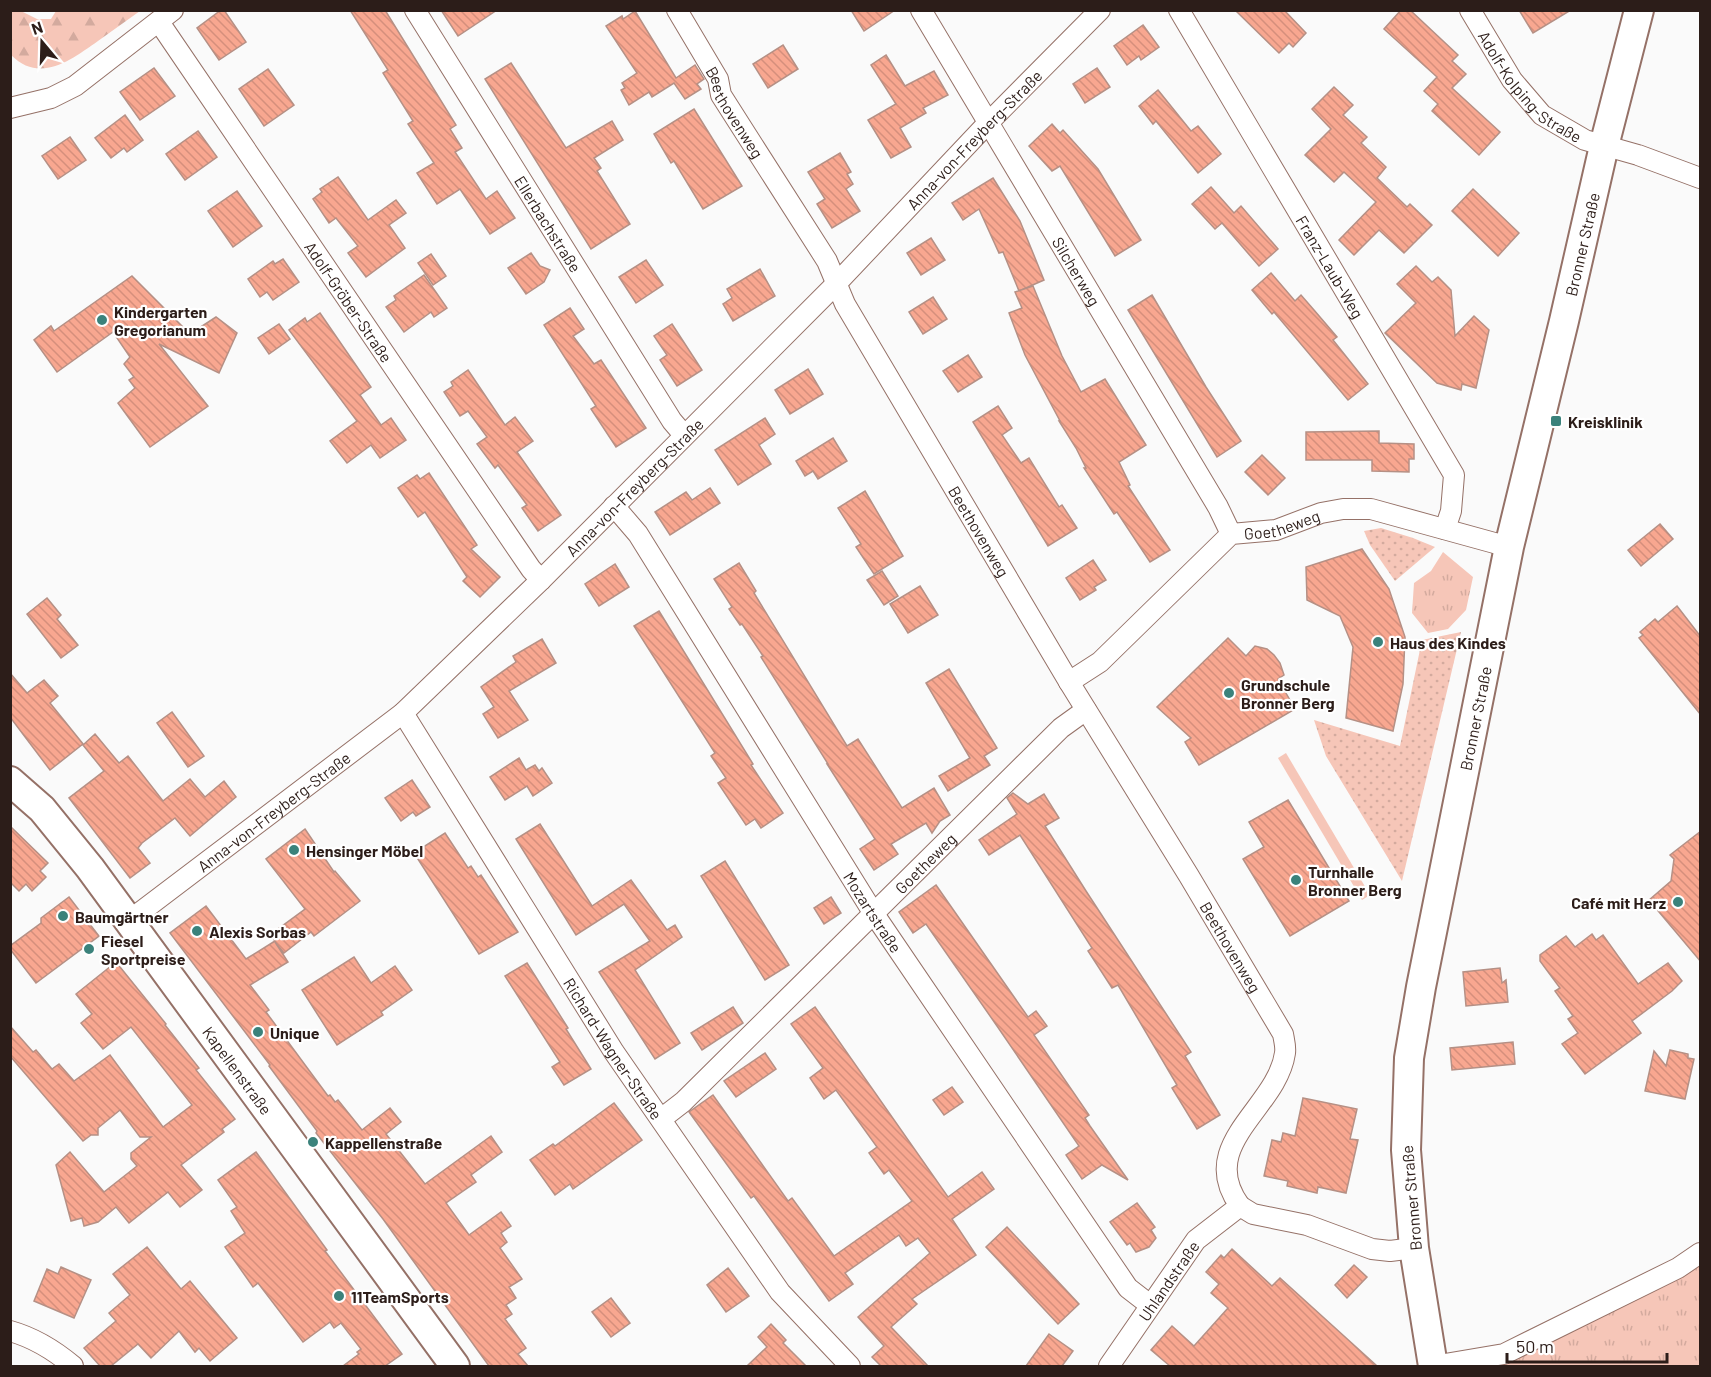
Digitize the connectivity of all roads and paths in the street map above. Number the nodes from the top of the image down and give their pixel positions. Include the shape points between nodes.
1 (415, 10) edge
2 (676, 10) edge
3 (921, 10) edge
4 (1100, 10) edge
5 (1179, 10) edge
6 (1470, 10) edge
7 (1639, 10) edge
8 (166, 16) edge
9 (10, 108) edge
10 (987, 124) junction
11 (1604, 146) junction
12 (1701, 178) edge
13 (836, 284) junction
14 (684, 435) junction
15 (614, 506) junction
16 (1445, 529) junction
17 (1231, 534) junction
18 (1509, 547) junction
19 (541, 580) junction
20 (1069, 682) junction
21 (1086, 710) junction
22 (403, 712) junction
23 (10, 781) edge
24 (10, 809) edge
25 (42, 809) junction
26 (874, 914) junction
27 (130, 920) junction
28 (661, 1119) junction
29 (1240, 1206) junction
30 (1414, 1248) junction
31 (1701, 1252) edge
32 (1150, 1305) junction
33 (10, 1331) edge
34 (73, 1366) edge
35 (454, 1366) edge
36 (850, 1366) edge
37 (1108, 1366) edge
38 (1433, 1366) edge

1 - 14 street, Ellerbachstraße
2 - 13 street, Beethovenweg via 718,79 721,95 827,261
3 - 10 street, Silcherweg
4 - 10 street, Anna-von-Freyberg-Straße
5 - 16 street, Franz-Laub-Weg via 1454,475
6 - 11 street, Adolf-Kolping-Straße via 1512,80 1542,115 1585,140
7 - 11 street, Bronner Straße
8 - 9 street via 75,86 51,98
8 - 19 street, Adolf-Gröber-Straße
10 - 13 street, Anna-von-Freyberg-Straße
10 - 17 street, Silcherweg
11 - 12 street, Adolf-Kolping-Straße
11 - 18 street, Bronner Straße
13 - 14 street, Anna-von-Freyberg-Straße
13 - 20 street, Beethovenweg
14 - 15 street, Anna-von-Freyberg-Straße
15 - 19 street, Anna-von-Freyberg-Straße
15 - 26 street, Mozartstraße via 638,534
16 - 17 street, Goetheweg via 1371,509 1343,509 1276,530
16 - 18 street, Goetheweg
17 - 20 street, Goetheweg via 1100,662
18 - 30 street, Bronner Straße via 1409,1058 1406,1150
19 - 22 street, Anna-von-Freyberg-Straße
20 - 21 street, Beethovenweg
21 - 26 street, Goetheweg via 1060,728
21 - 29 street, Beethovenweg via 1283,1034 1285,1051 1279,1072 1229,1151 1227,1184
22 - 27 street, Anna-von-Freyberg-Straße
22 - 28 street, Richard-Wagner-Straße via 614,1052
23 - 25 street, Kapellenstraße
24 - 25 street
25 - 27 street, Kapellenstraße
26 - 28 street, Goetheweg via 683,1102
26 - 32 street, Mozartstraße via 1128,1288
27 - 35 street, Kapellenstraße
28 - 36 street, Richard-Wagner-Straße via 780,1292
29 - 30 street via 1253,1214 1307,1225 1372,1249
29 - 32 street, Uhlandstraße via 1196,1240
30 - 38 street, Bronner Straße
31 - 38 street via 1678,1268 1504,1354
32 - 37 street, Uhlandstraße
33 - 34 street via 43,1344

